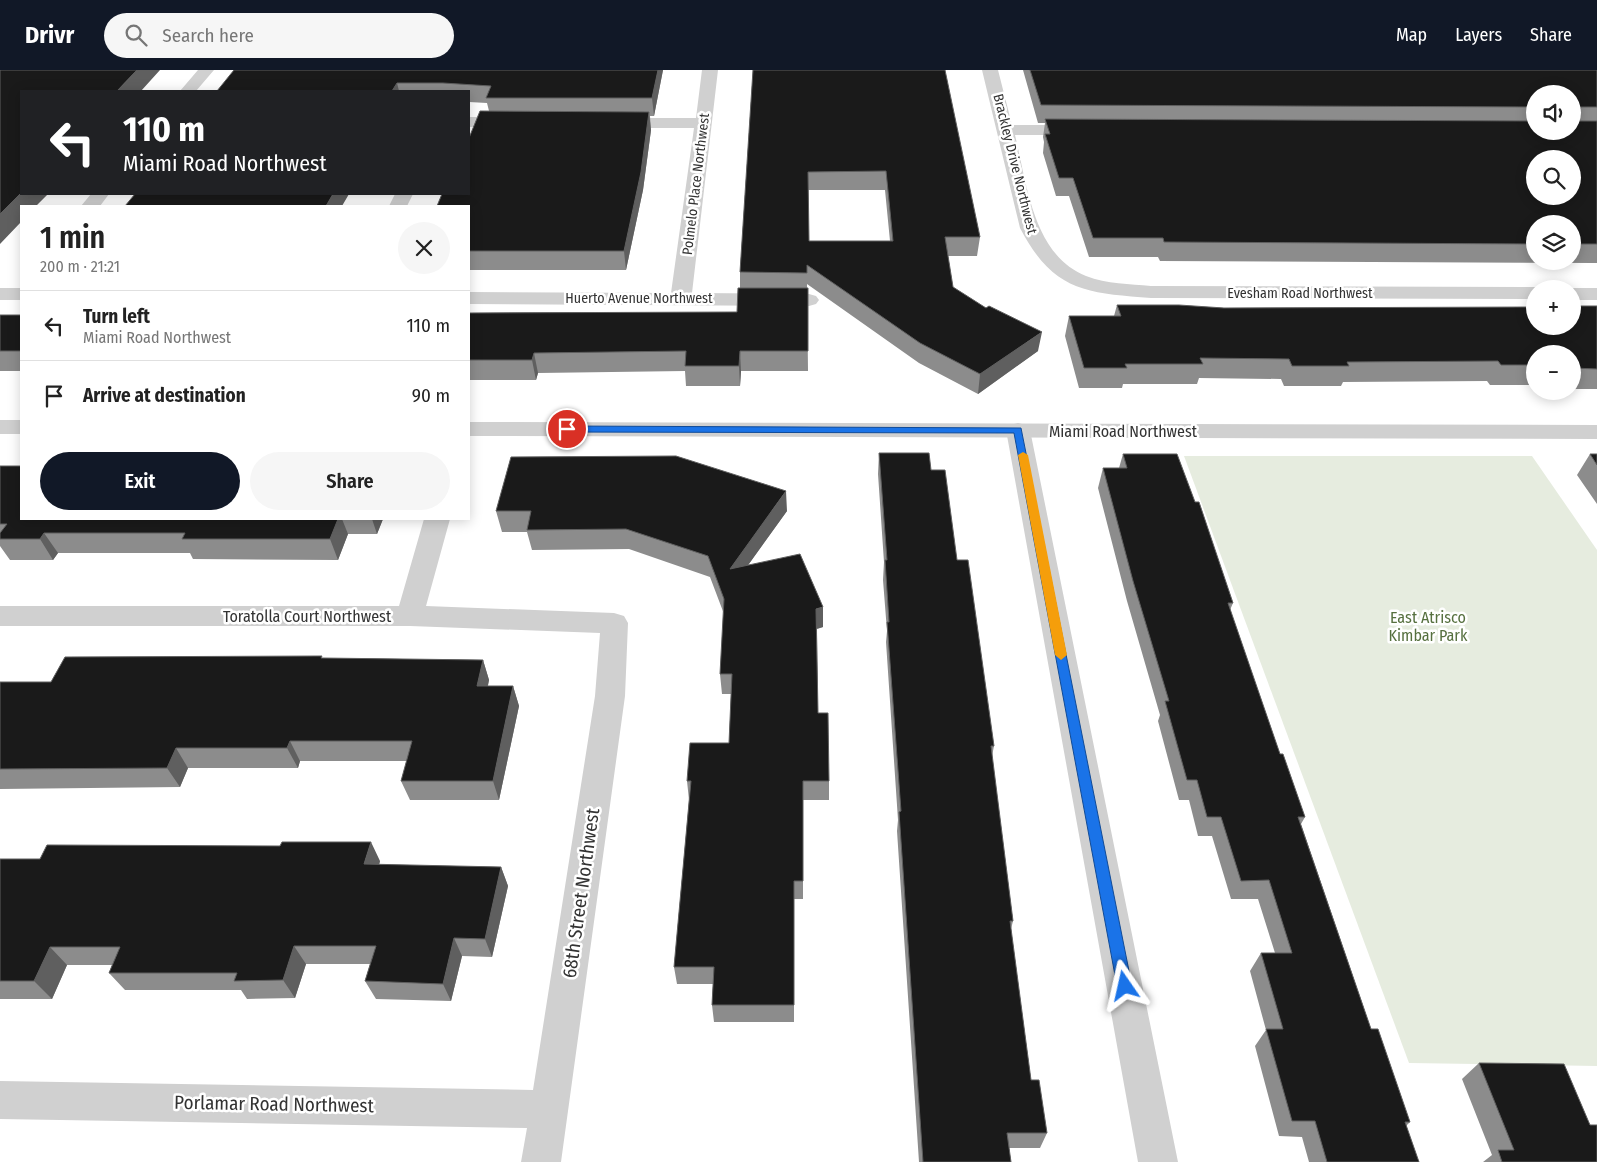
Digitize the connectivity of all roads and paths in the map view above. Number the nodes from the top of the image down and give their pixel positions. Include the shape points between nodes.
1 (206, 70) edge
2 (710, 70) edge
3 (990, 70) edge
4 (189, 90) edge
5 (470, 122) edge
6 (528, 122) edge
7 (596, 123) edge
8 (704, 123) junction
9 (1006, 130) junction
10 (1092, 130) edge
11 (99, 195) edge
12 (91, 205) edge
13 (1067, 275) joint
14 (1526, 294) edge
15 (1581, 294) edge
16 (1597, 294) edge
17 (470, 298) edge
18 (681, 298) junction
19 (808, 300) edge
20 (0, 427) edge
21 (20, 427) edge
22 (470, 429) edge
23 (1018, 430) junction
24 (1597, 432) edge
25 (437, 520) edge
26 (0, 616) edge
27 (410, 616) junction
28 (614, 623) joint
29 (0, 1100) edge
30 (549, 1109) junction
31 (541, 1162) edge
32 (1158, 1162) edge

1 - 4 street
2 - 8 street, Polmelo Place Northwest
3 - 9 street, Brackley Drive Northwest
5 - 6 street
7 - 8 street
8 - 18 street, Polmelo Place Northwest
9 - 10 street
9 - 13 street, Brackley Drive Northwest via 1029,228 1048,260
11 - 12 street
13 - 14 street, Evesham Road Northwest via 1097,286 1151,292
15 - 16 street
17 - 18 street, Huerto Avenue Northwest
18 - 19 street, Huerto Avenue Northwest
20 - 21 street
22 - 23 street, Miami Road Northwest
23 - 24 street, Miami Road Northwest
23 - 32 street
25 - 27 street
26 - 27 street, Toratolla Court Northwest
27 - 28 street, Toratolla Court Northwest
28 - 30 street, 68th Street Northwest via 610,696
29 - 30 street, Porlamar Road Northwest
30 - 31 street, 68th Street Northwest

